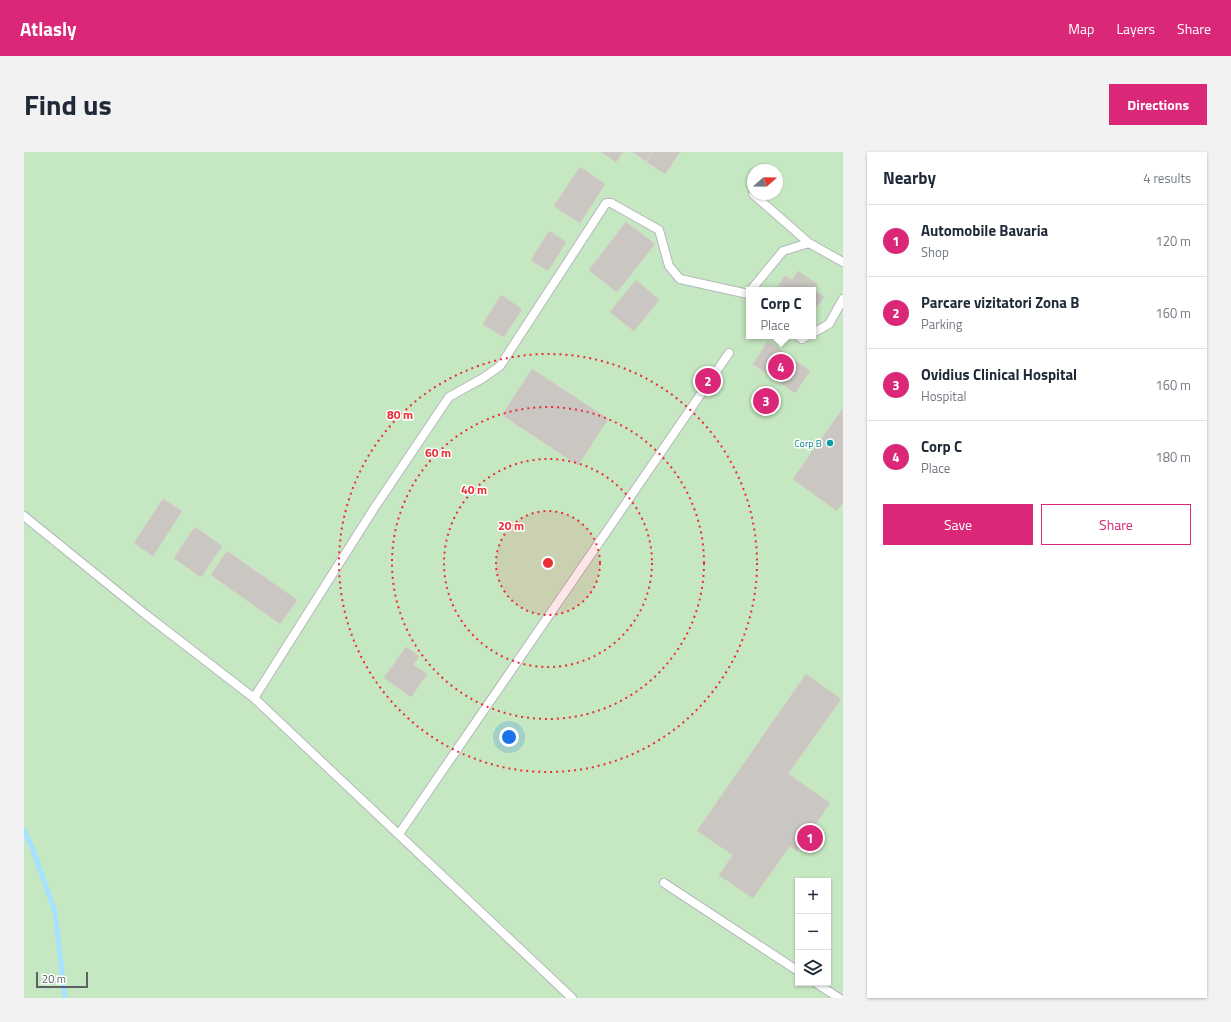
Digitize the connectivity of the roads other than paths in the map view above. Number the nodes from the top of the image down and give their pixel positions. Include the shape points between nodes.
1 (760, 200) edge
2 (809, 244) junction
3 (843, 262) edge
4 (754, 287) edge
5 (746, 292) edge
6 (843, 299) edge
7 (816, 331) edge
8 (729, 353) dead end
9 (24, 516) edge
10 (254, 698) junction
11 (399, 834) junction
12 (664, 883) dead end
13 (795, 969) edge
14 (821, 986) edge
15 (572, 998) edge
16 (839, 998) edge

1 - 2 lane
2 - 3 lane
2 - 4 lane via 783,251
5 - 10 lane via 680,279 669,266 659,230 611,203 606,203 500,366 449,398 373,510
6 - 7 lane via 829,324
8 - 11 lane
9 - 10 lane
10 - 11 lane
11 - 15 lane
12 - 13 lane
14 - 16 lane

